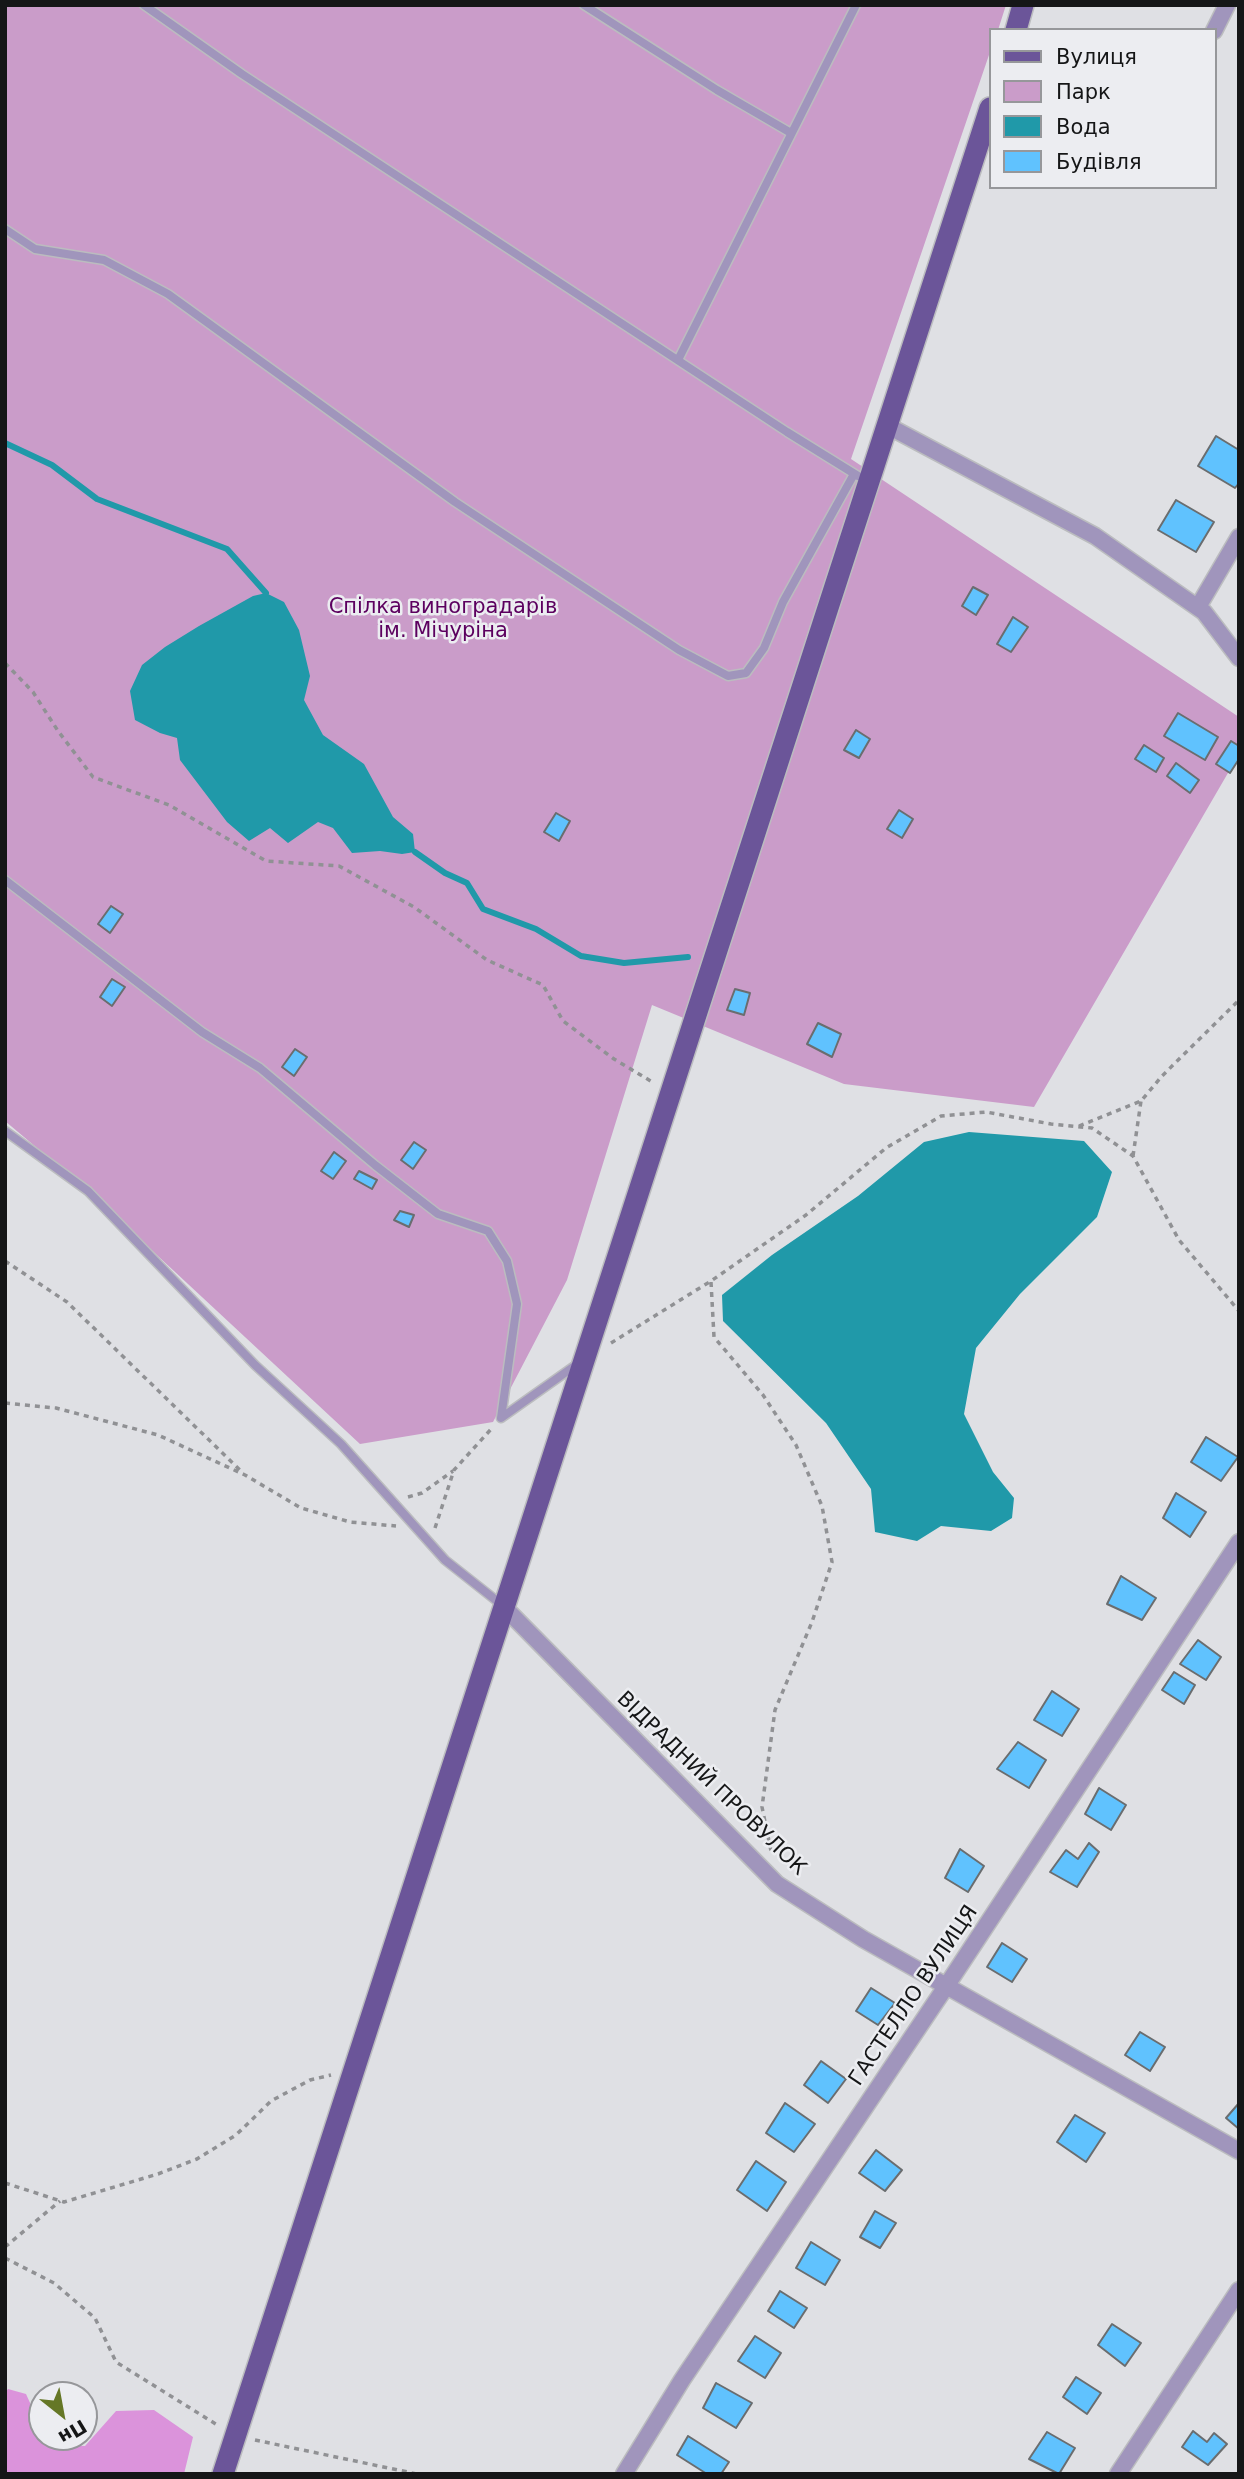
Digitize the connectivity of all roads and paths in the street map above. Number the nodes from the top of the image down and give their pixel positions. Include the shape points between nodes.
1 (144, 5) edge
2 (584, 5) edge
3 (856, 5) edge
4 (1024, 5) edge
5 (1227, 5) edge
6 (1017, 28) edge
7 (1216, 28) edge
8 (988, 114) edge
9 (791, 133) junction
10 (5, 229) edge
11 (678, 360) junction
12 (888, 426) junction
13 (862, 479) junction
14 (1239, 537) edge
15 (1198, 607) junction
16 (1239, 658) edge
17 (5, 663) edge
18 (5, 880) edge
19 (1239, 1000) edge
20 (671, 1093) junction
21 (1141, 1101) junction
22 (1078, 1127) junction
23 (5, 1131) edge
24 (1133, 1156) junction
25 (5, 1261) edge
26 (711, 1281) junction
27 (1239, 1311) edge
28 (584, 1360) junction
29 (5, 1403) edge
30 (501, 1418) junction
31 (454, 1470) junction
32 (245, 1475) junction
33 (393, 1502) junction
34 (417, 1528) junction
35 (1239, 1542) edge
36 (430, 1543) junction
37 (504, 1607) junction
38 (777, 1884) junction
39 (947, 1986) junction
40 (355, 2068) junction
41 (1239, 2151) edge
42 (5, 2183) edge
43 (60, 2201) junction
44 (5, 2247) edge
45 (5, 2258) edge
46 (1239, 2290) edge
47 (236, 2436) junction
48 (223, 2474) edge
49 (417, 2474) edge
50 (624, 2474) edge
51 (1118, 2474) edge

1 - 11 lane
2 - 9 lane
3 - 9 lane
4 - 6 main road
5 - 7 street
8 - 12 main road
9 - 11 lane
10 - 13 lane via 35,249 104,260 168,294 455,502 679,650 728,676 746,673 764,648 783,602
11 - 13 lane
12 - 13 main road
12 - 15 street via 1095,536
13 - 20 main road
14 - 15 street
15 - 16 street
17 - 20 path via 33,692 93,777 169,806 266,861 339,866 382,889 487,960 543,985 564,1021 614,1059
18 - 30 lane via 202,1032 260,1068 438,1214 488,1231 507,1261 517,1304
19 - 21 path
20 - 28 main road
21 - 22 path
21 - 24 path
22 - 24 path via 1092,1128
22 - 26 path via 986,1112 941,1116 886,1148 806,1215
23 - 33 lane via 88,1191
24 - 27 path via 1179,1240
25 - 32 path via 67,1302
26 - 28 path
26 - 38 path via 714,1338 763,1395 796,1445 822,1506 832,1562 775,1710 762,1807
28 - 30 lane
28 - 37 main road
29 - 32 path via 56,1408 158,1435
30 - 31 path
31 - 33 path via 422,1493
31 - 36 path
32 - 34 path via 301,1508 350,1522
33 - 34 lane
34 - 36 lane
35 - 39 street, ГАСТЕЛЛО ВУЛИЦЯ
36 - 37 lane
37 - 38 street, ВІДРАДНИЙ ПРОВУЛОК
37 - 40 main road
38 - 39 street, ВІДРАДНИЙ ПРОВУЛОК
39 - 41 street, ВІДРАДНИЙ ПРОВУЛОК
39 - 50 street, ГАСТЕЛЛО ВУЛИЦЯ via 682,2380
40 - 43 path via 310,2080 271,2101 236,2134 197,2159
40 - 47 main road
42 - 43 path
43 - 44 path
45 - 47 path via 54,2283 94,2318 116,2362
46 - 51 street
47 - 48 main road
47 - 49 path

